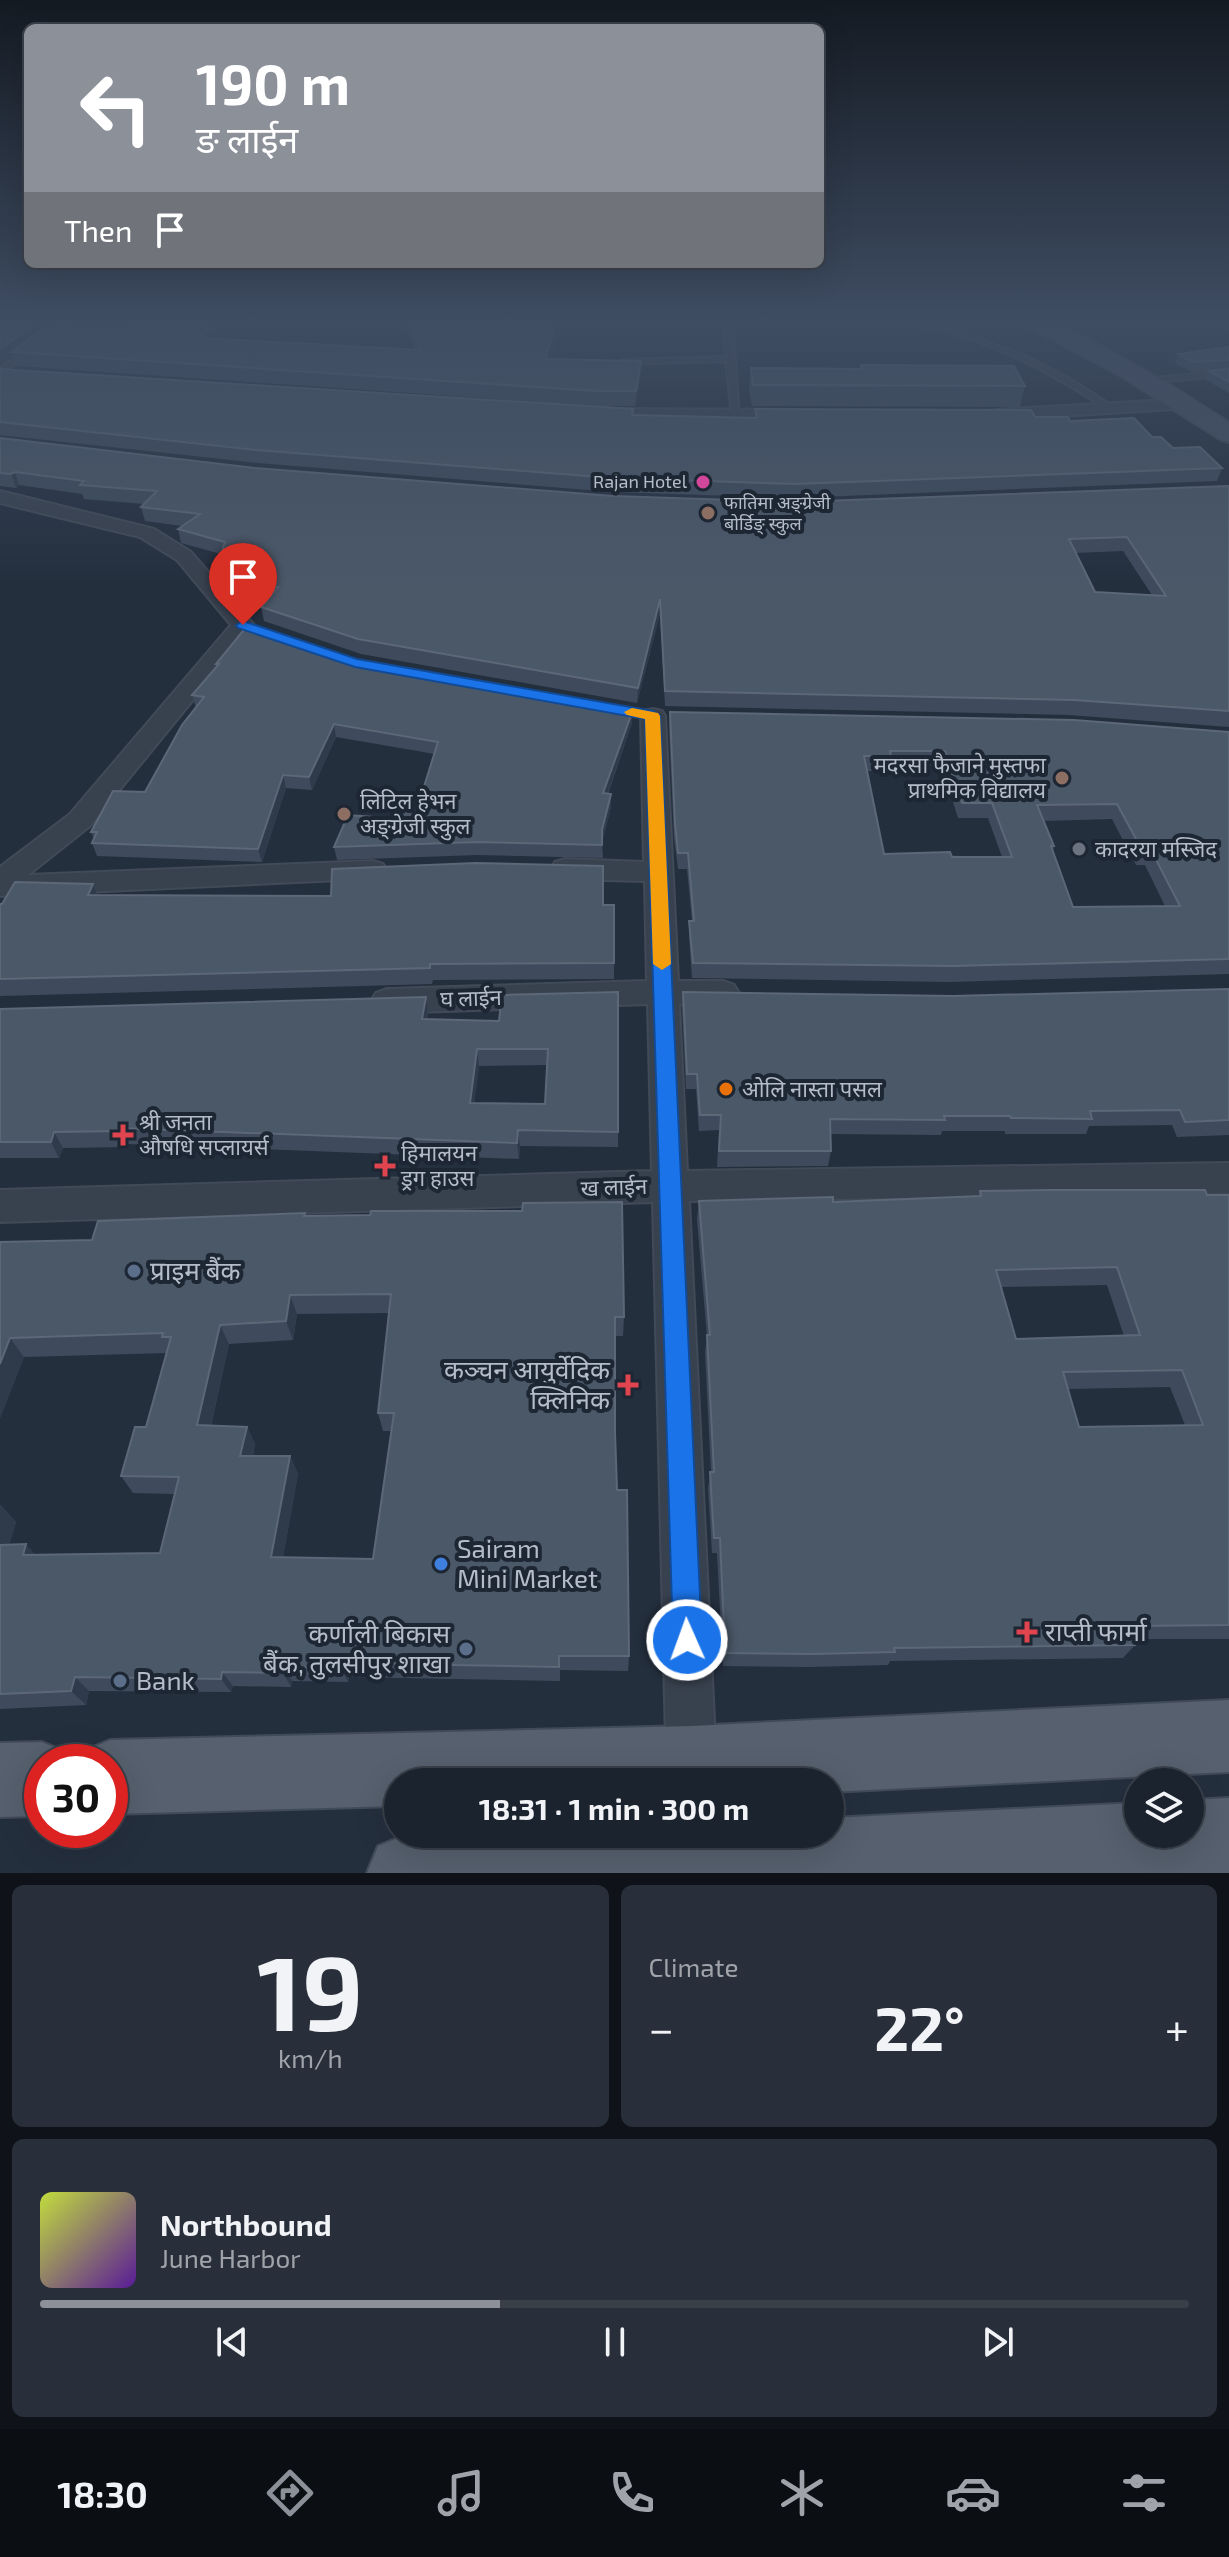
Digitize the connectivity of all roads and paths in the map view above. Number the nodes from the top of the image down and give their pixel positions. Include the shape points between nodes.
1 (735, 407) edge
2 (1136, 407) edge
3 (1190, 407) edge
4 (1113, 409) joint
5 (580, 413) edge
6 (736, 415) junction
7 (812, 415) edge
8 (982, 415) edge
9 (1229, 434) edge
10 (0, 497) edge
11 (243, 625) junction
12 (271, 636) edge
13 (653, 714) dead end
14 (538, 869) edge
15 (400, 870) edge
16 (659, 872) junction
17 (0, 884) edge
18 (663, 992) junction
19 (758, 994) edge
20 (363, 1001) edge
21 (1229, 1178) edge
22 (670, 1186) junction
23 (0, 1206) edge
24 (1229, 1736) edge
25 (692, 1768) edge
26 (752, 1768) edge
27 (384, 1775) edge
28 (128, 1777) edge
29 (24, 1779) edge
30 (0, 1780) edge
31 (1229, 1836) edge
32 (695, 1857) edge
33 (405, 1873) edge

1 - 6 lane
2 - 4 street
3 - 9 main road
4 - 8 street
5 - 6 street
6 - 7 street
10 - 11 street via 147,533 184,556
11 - 12 street
11 - 17 street via 80,820
13 - 16 street
14 - 16 street
15 - 17 street
16 - 18 street
18 - 19 street, घ लाईन
18 - 20 street, घ लाईन
18 - 22 street
21 - 22 street, ख लाईन
22 - 23 street, ख लाईन
22 - 25 street
24 - 26 main road
27 - 28 main road
29 - 30 main road
31 - 32 main road
32 - 33 main road

